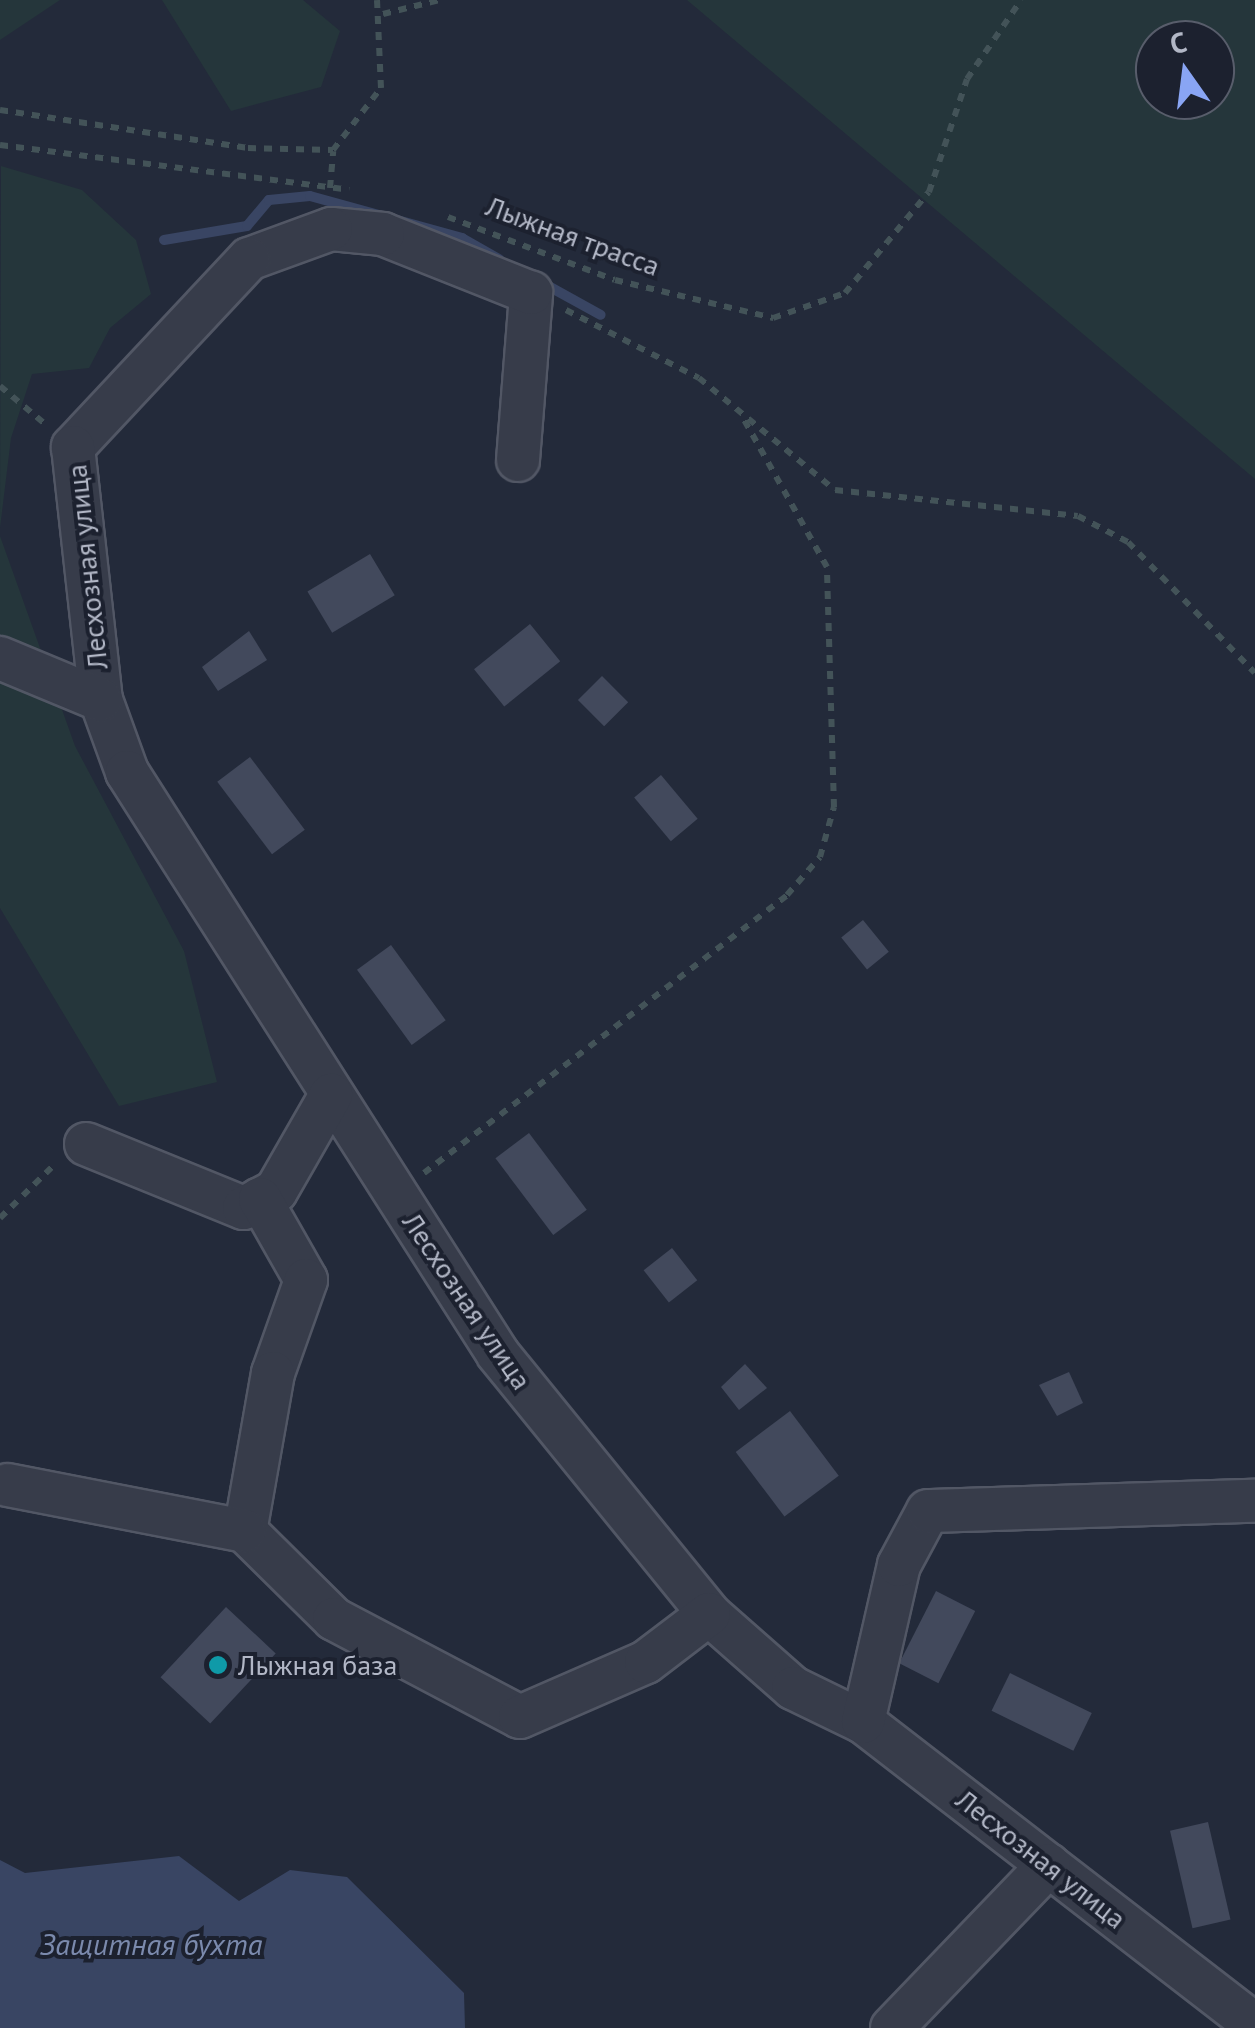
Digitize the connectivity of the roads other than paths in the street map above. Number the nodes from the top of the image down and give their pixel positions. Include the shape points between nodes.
1 (518, 460) dead end
2 (0, 658) edge
3 (101, 700) junction
4 (330, 1095) junction
5 (86, 1144) road end
6 (260, 1199) junction
7 (8, 1485) dead end
8 (1255, 1500) edge
9 (245, 1531) junction
10 (710, 1614) junction
11 (863, 1722) junction
12 (1049, 1865) junction
13 (1255, 2024) edge
14 (892, 2028) edge

1 - 3 street, Лесхозная улица via 530,293 384,234 331,229 249,259 73,447
2 - 3 street
3 - 4 street, Лесхозная улица via 127,772
4 - 6 street via 286,1176
4 - 10 street, Лесхозная улица via 498,1354
5 - 6 street via 198,1195 244,1208
6 - 9 street via 306,1280 274,1373
7 - 9 street
8 - 11 street via 928,1512 899,1565
9 - 10 street via 334,1619 520,1717 646,1662
10 - 11 street, Лесхозная улица via 792,1688
11 - 12 street, Лесхозная улица
12 - 13 street, Лесхозная улица
12 - 14 street

